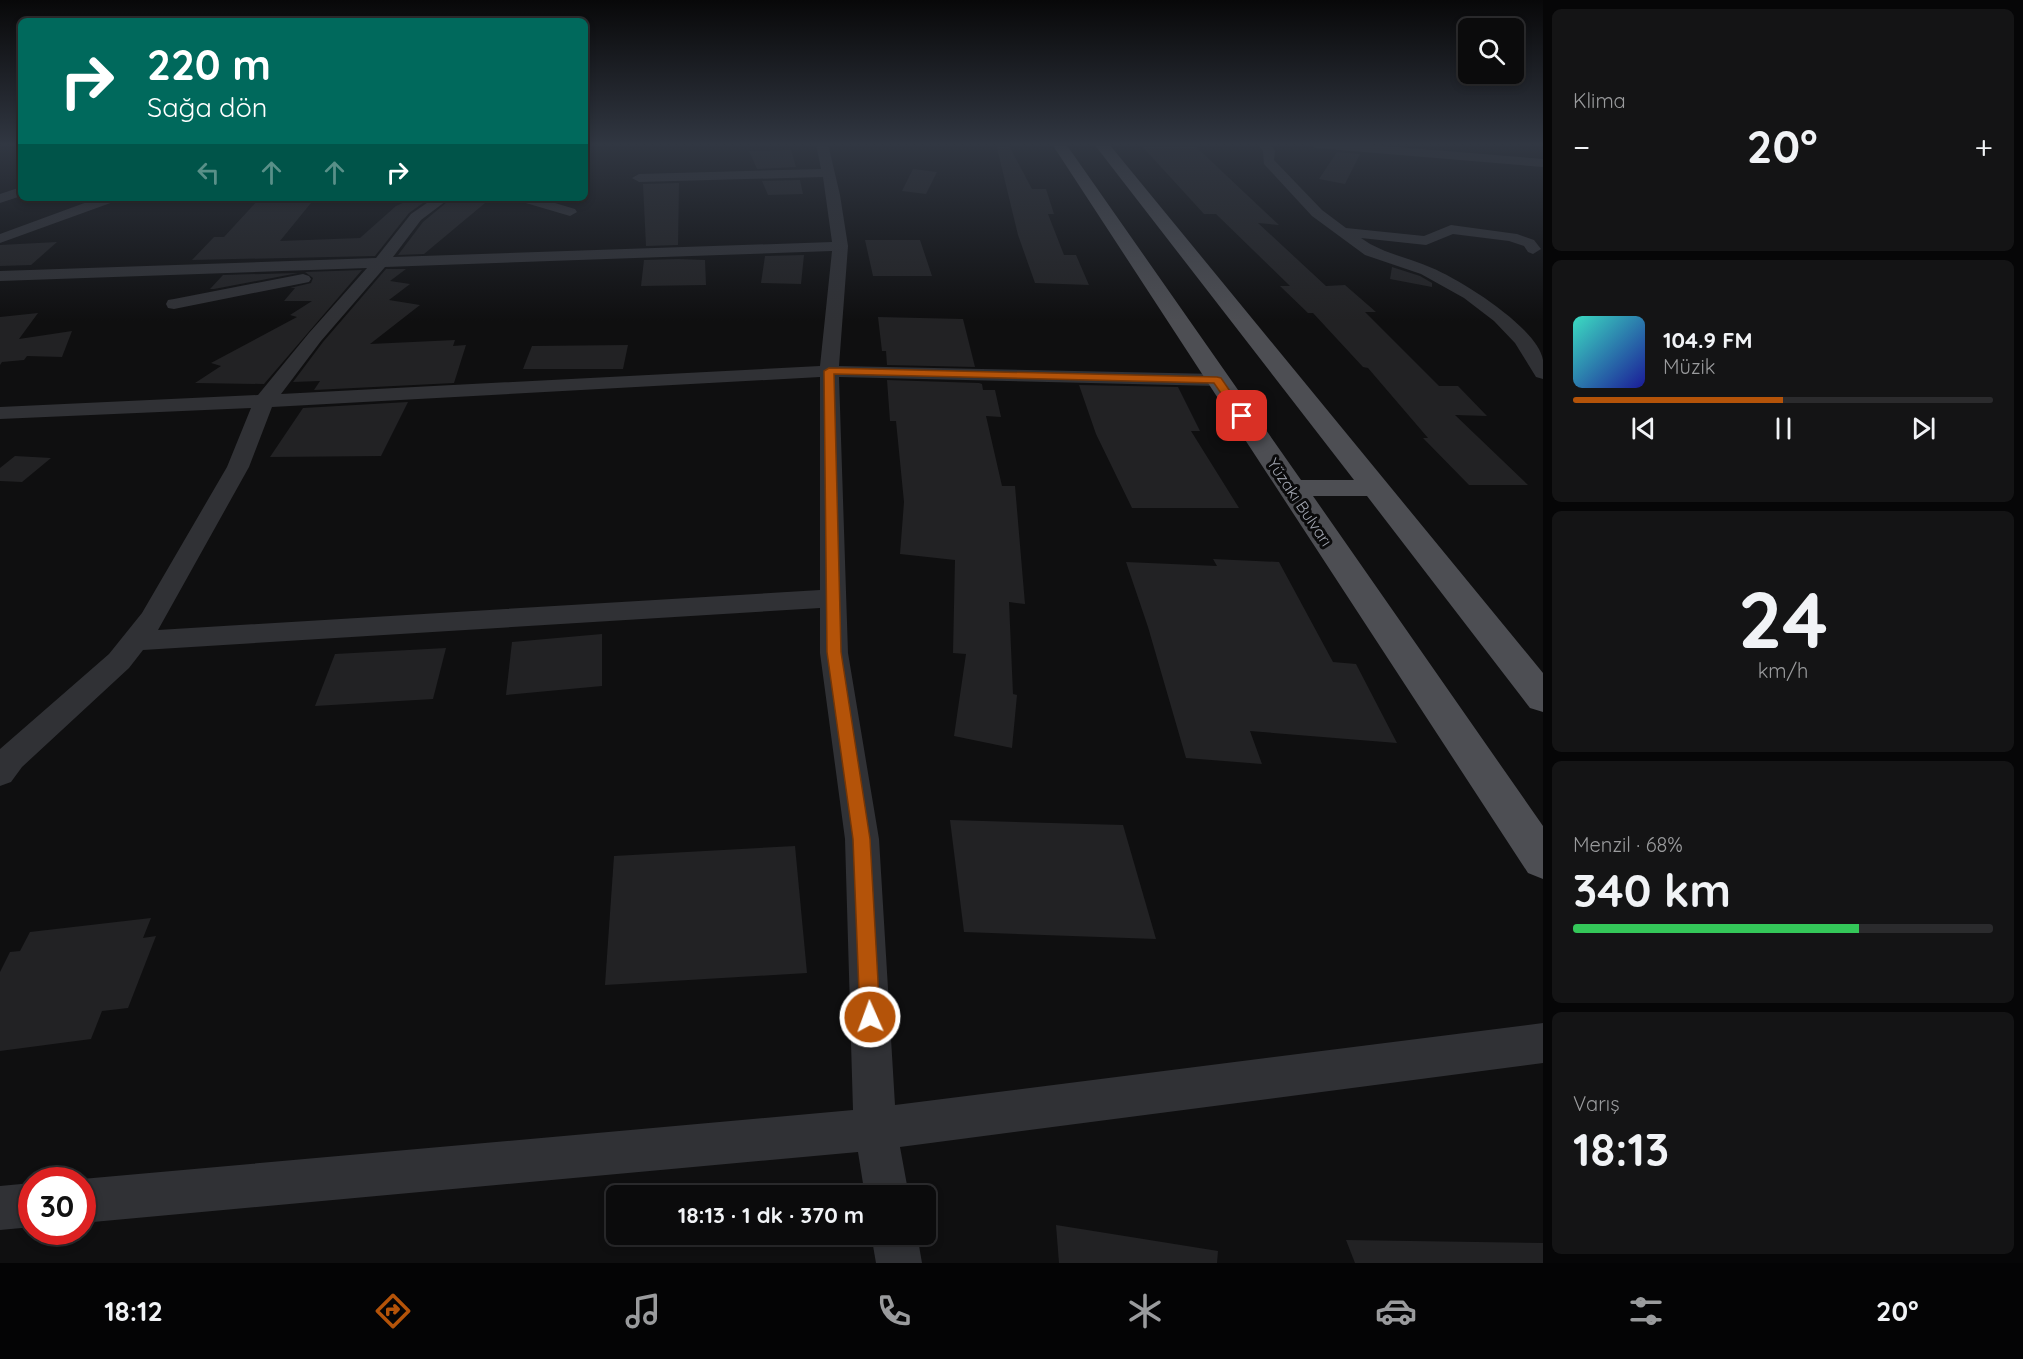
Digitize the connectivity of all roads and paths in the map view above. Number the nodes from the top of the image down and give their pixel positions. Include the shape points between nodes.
1 (97, 203) edge
2 (436, 203) edge
3 (540, 203) edge
4 (833, 203) edge
5 (1098, 203) edge
6 (1148, 203) edge
7 (1306, 203) edge
8 (570, 212) dead end
9 (1450, 229) junction
10 (1346, 232) junction
11 (1543, 233) edge
12 (0, 238) edge
13 (840, 246) junction
14 (1533, 249) dead end
15 (379, 264) junction
16 (0, 276) edge
17 (174, 304) dead end
18 (829, 371) junction
19 (1543, 373) edge
20 (1217, 380) junction
21 (264, 401) junction
22 (0, 413) edge
23 (1291, 488) junction
24 (1376, 488) junction
25 (832, 598) junction
26 (135, 641) junction
27 (1543, 698) edge
28 (0, 773) edge
29 (1543, 860) edge
30 (1543, 1043) edge
31 (875, 1128) junction
32 (885, 1185) edge
33 (96, 1200) edge
34 (18, 1206) edge
35 (0, 1208) edge
36 (896, 1245) edge
37 (899, 1263) edge

1 - 12 street
2 - 15 street via 416,217
3 - 8 street
4 - 13 street
5 - 20 main road, Yüzakı Bulvarı
6 - 24 main road
7 - 10 street
9 - 10 street via 1426,241
9 - 11 street via 1464,222 1478,222
9 - 14 street via 1512,237 1529,243
10 - 19 street via 1370,252 1428,271 1470,294 1522,340
13 - 15 street
13 - 18 street
15 - 16 street
15 - 17 street
15 - 21 street
18 - 20 street
18 - 21 street
18 - 25 street
20 - 23 main road, Yüzakı Bulvarı
21 - 22 street
21 - 26 street via 237,467 152,619
23 - 24 main road
23 - 29 main road, Yüzakı Bulvarı
24 - 27 main road
25 - 26 street
25 - 31 street via 834,652 862,839
26 - 28 street via 119,661 11,758
30 - 31 street
31 - 32 street
31 - 33 street
34 - 35 street
36 - 37 street

